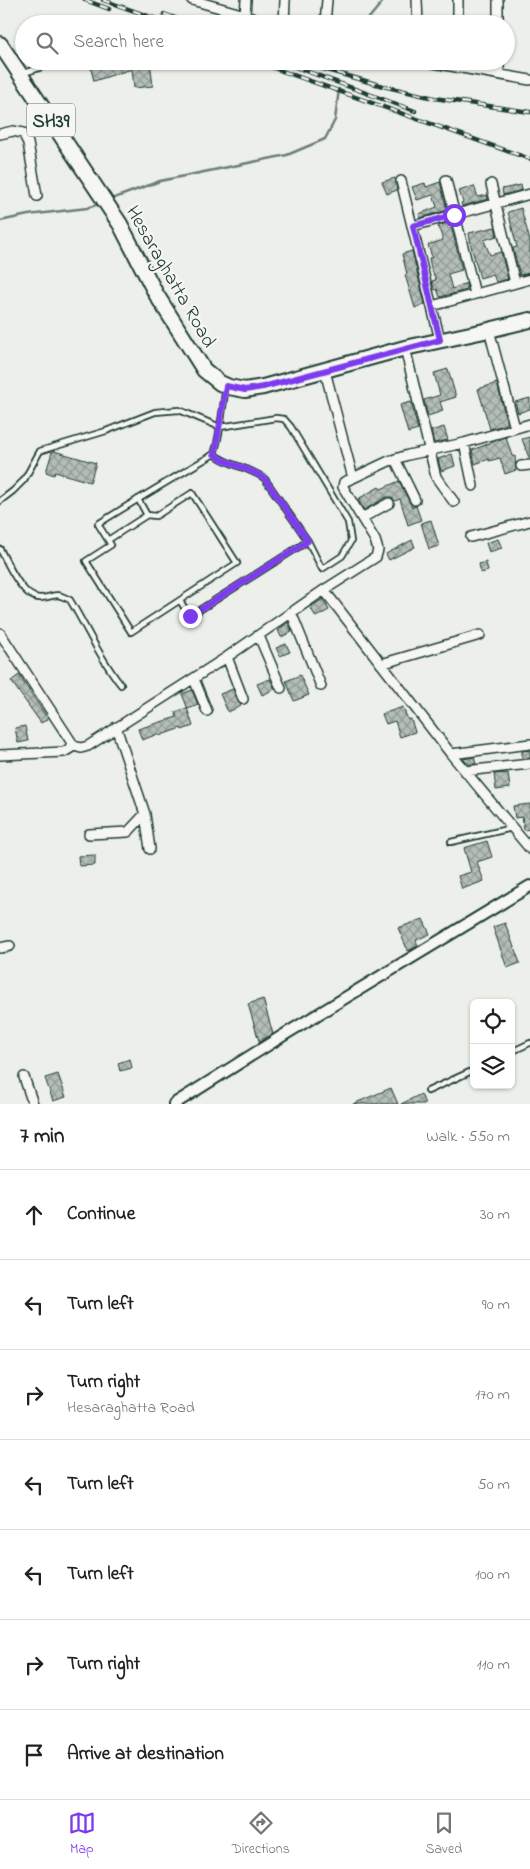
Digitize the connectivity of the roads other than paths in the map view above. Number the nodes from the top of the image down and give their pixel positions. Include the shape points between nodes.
1 (192, 0) edge
2 (246, 0) edge
3 (285, 0) edge
4 (327, 0) edge
5 (417, 0) edge
6 (458, 0) edge
7 (498, 0) edge
8 (206, 2) edge
9 (245, 15) joint
10 (284, 15) edge
11 (326, 15) edge
12 (418, 15) edge
13 (458, 15) edge
14 (498, 15) edge
15 (0, 44) edge
16 (15, 66) edge
17 (17, 70) edge
18 (32, 70) edge
19 (483, 70) edge
20 (499, 70) edge
21 (20, 74) junction
22 (499, 74) junction
23 (530, 80) edge
24 (0, 134) edge
25 (446, 180) dead end
26 (401, 181) dead end
27 (491, 184) dead end
28 (530, 194) edge
29 (37, 196) dead end
30 (496, 204) junction
31 (454, 215) junction
32 (413, 226) junction
33 (530, 279) edge
34 (515, 283) junction
35 (475, 294) junction
36 (432, 306) junction
37 (530, 320) edge
38 (489, 330) junction
39 (440, 340) junction
40 (405, 348) junction
41 (325, 371) junction
42 (226, 386) junction
43 (530, 424) edge
44 (220, 427) junction
45 (515, 428) junction
46 (464, 443) junction
47 (430, 450) junction
48 (214, 454) junction
49 (395, 459) junction
50 (353, 478) junction
51 (473, 486) dead end
52 (138, 500) junction
53 (415, 500) dead end
54 (0, 501) edge
55 (454, 502) dead end
56 (389, 503) dead end
57 (147, 515) junction
58 (362, 518) junction
59 (530, 522) edge
60 (472, 537) dead end
61 (108, 540) junction
62 (308, 541) junction
63 (0, 549) edge
64 (324, 590) junction
65 (180, 600) junction
66 (291, 612) junction
67 (0, 632) edge
68 (480, 635) dead end
69 (259, 636) junction
70 (227, 657) junction
71 (380, 664) junction
72 (194, 679) junction
73 (120, 685) dead end
74 (321, 686) dead end
75 (281, 688) dead end
76 (243, 699) dead end
77 (207, 711) dead end
78 (116, 727) junction
79 (530, 744) edge
80 (74, 746) junction
81 (451, 754) junction
82 (0, 755) edge
83 (530, 764) edge
84 (465, 771) junction
85 (145, 814) junction
86 (512, 828) junction
87 (89, 834) dead end
88 (451, 842) dead end
89 (150, 848) dead end
90 (530, 849) edge
91 (530, 886) edge
92 (10, 946) dead end
93 (0, 948) edge
94 (530, 1043) edge
95 (515, 1050) edge
96 (470, 1072) edge
97 (24, 1077) dead end
98 (428, 1091) dead end
99 (32, 1104) edge
100 (174, 1104) edge

1 - 8 street
2 - 9 street
3 - 10 street
4 - 11 street
5 - 12 street
6 - 13 street
7 - 14 street
8 - 9 street
15 - 16 main road, Hesaraghatta Road / SH39
17 - 21 main road, Hesaraghatta Road / SH39
18 - 21 lane
19 - 22 street
20 - 22 street
21 - 42 main road, Hesaraghatta Road / SH39 via 120,224 156,294 204,370
22 - 23 street
24 - 29 street via 23,133
25 - 31 street
26 - 32 street
27 - 30 street
28 - 30 street
30 - 31 street
30 - 34 street
31 - 32 street
31 - 35 street
32 - 36 street
33 - 34 street
34 - 35 street
35 - 36 street
36 - 39 street
37 - 38 main road, Hesaraghatta Road / SH39
38 - 39 main road, Hesaraghatta Road / SH39
38 - 45 street
39 - 40 main road, Hesaraghatta Road / SH39
40 - 41 main road, Hesaraghatta Road / SH39
40 - 47 street
41 - 42 main road, Hesaraghatta Road / SH39 via 245,390
41 - 50 street
42 - 44 lane
43 - 45 street
44 - 48 lane
44 - 54 lane via 179,410 155,412 40,451 24,480
44 - 62 lane via 276,418 284,419 291,427 348,522 351,541 342,556 322,569
45 - 46 street
46 - 47 street
46 - 51 street
47 - 49 street
47 - 55 street via 436,477
48 - 52 lane
48 - 62 lane via 265,479
49 - 50 street
49 - 53 street
50 - 58 street via 344,482 343,487
52 - 57 lane
52 - 61 lane via 98,524
56 - 58 street
57 - 61 lane
57 - 65 lane via 156,516 192,493 237,563
58 - 64 street via 378,550 376,557
59 - 60 street
61 - 65 lane via 111,545 86,562 131,632
62 - 65 lane via 190,616
63 - 73 lane via 28,594 40,598 55,594 70,600
64 - 66 street
64 - 71 street
66 - 69 street
66 - 74 street
67 - 80 street
68 - 71 street
69 - 70 street
69 - 75 street
70 - 72 street
70 - 76 street
71 - 81 street
72 - 77 street
72 - 78 street
78 - 80 street via 88,746
78 - 85 street
79 - 81 street
80 - 82 street via 64,752
81 - 84 street
83 - 84 street
84 - 86 street
85 - 87 street via 128,832
85 - 89 street
86 - 88 lane
86 - 90 street
91 - 100 street
92 - 93 street
94 - 95 lane
96 - 98 lane
97 - 99 street

